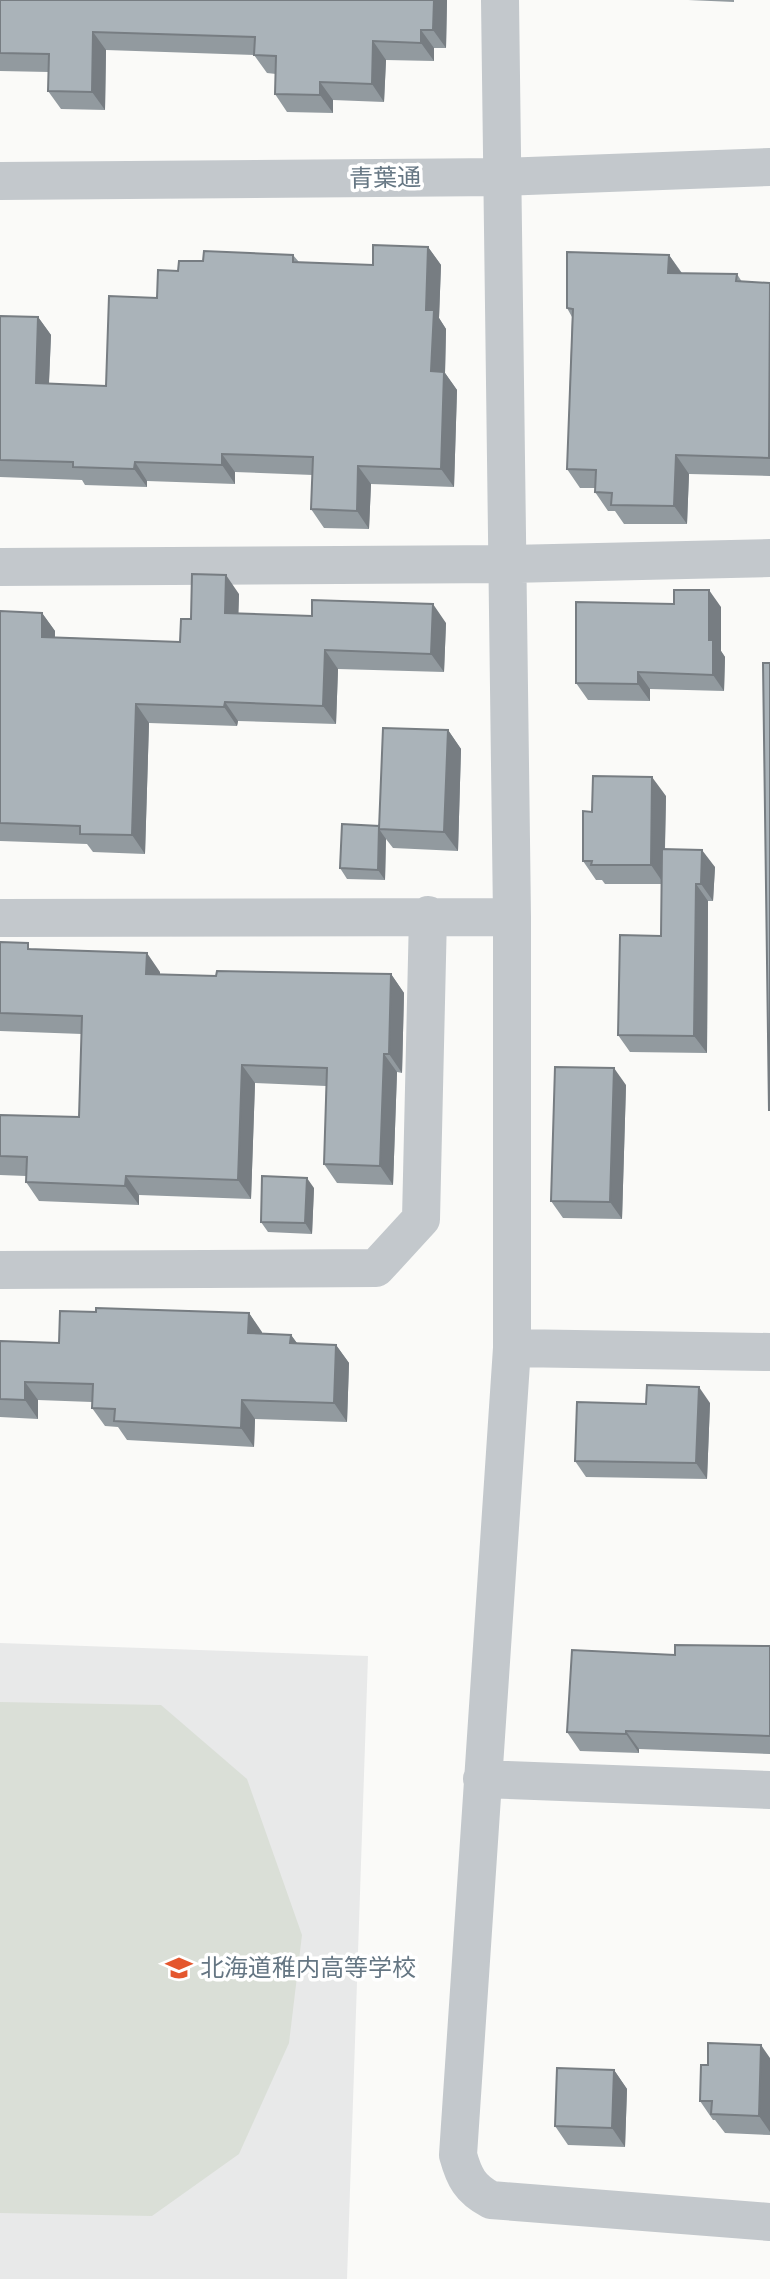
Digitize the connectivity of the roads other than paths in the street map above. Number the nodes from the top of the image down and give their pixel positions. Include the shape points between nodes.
1 (500, 0) edge
2 (770, 167) edge
3 (502, 177) junction
4 (0, 181) edge
5 (770, 558) edge
6 (509, 564) junction
7 (0, 567) edge
8 (428, 915) junction
9 (512, 917) junction
10 (0, 918) edge
11 (0, 1270) edge
12 (512, 1348) junction
13 (770, 1352) edge
14 (482, 1779) junction
15 (770, 1790) edge
16 (770, 2222) edge

1 - 3 street
2 - 3 street, 青葉通
3 - 4 street, 青葉通
3 - 6 street
5 - 6 street
6 - 7 street
6 - 9 street
8 - 9 street
8 - 10 street
8 - 11 street via 421,1219 376,1268
9 - 12 street
12 - 13 street
12 - 14 street
14 - 15 street
14 - 16 street via 458,2155 465,2178 491,2200

